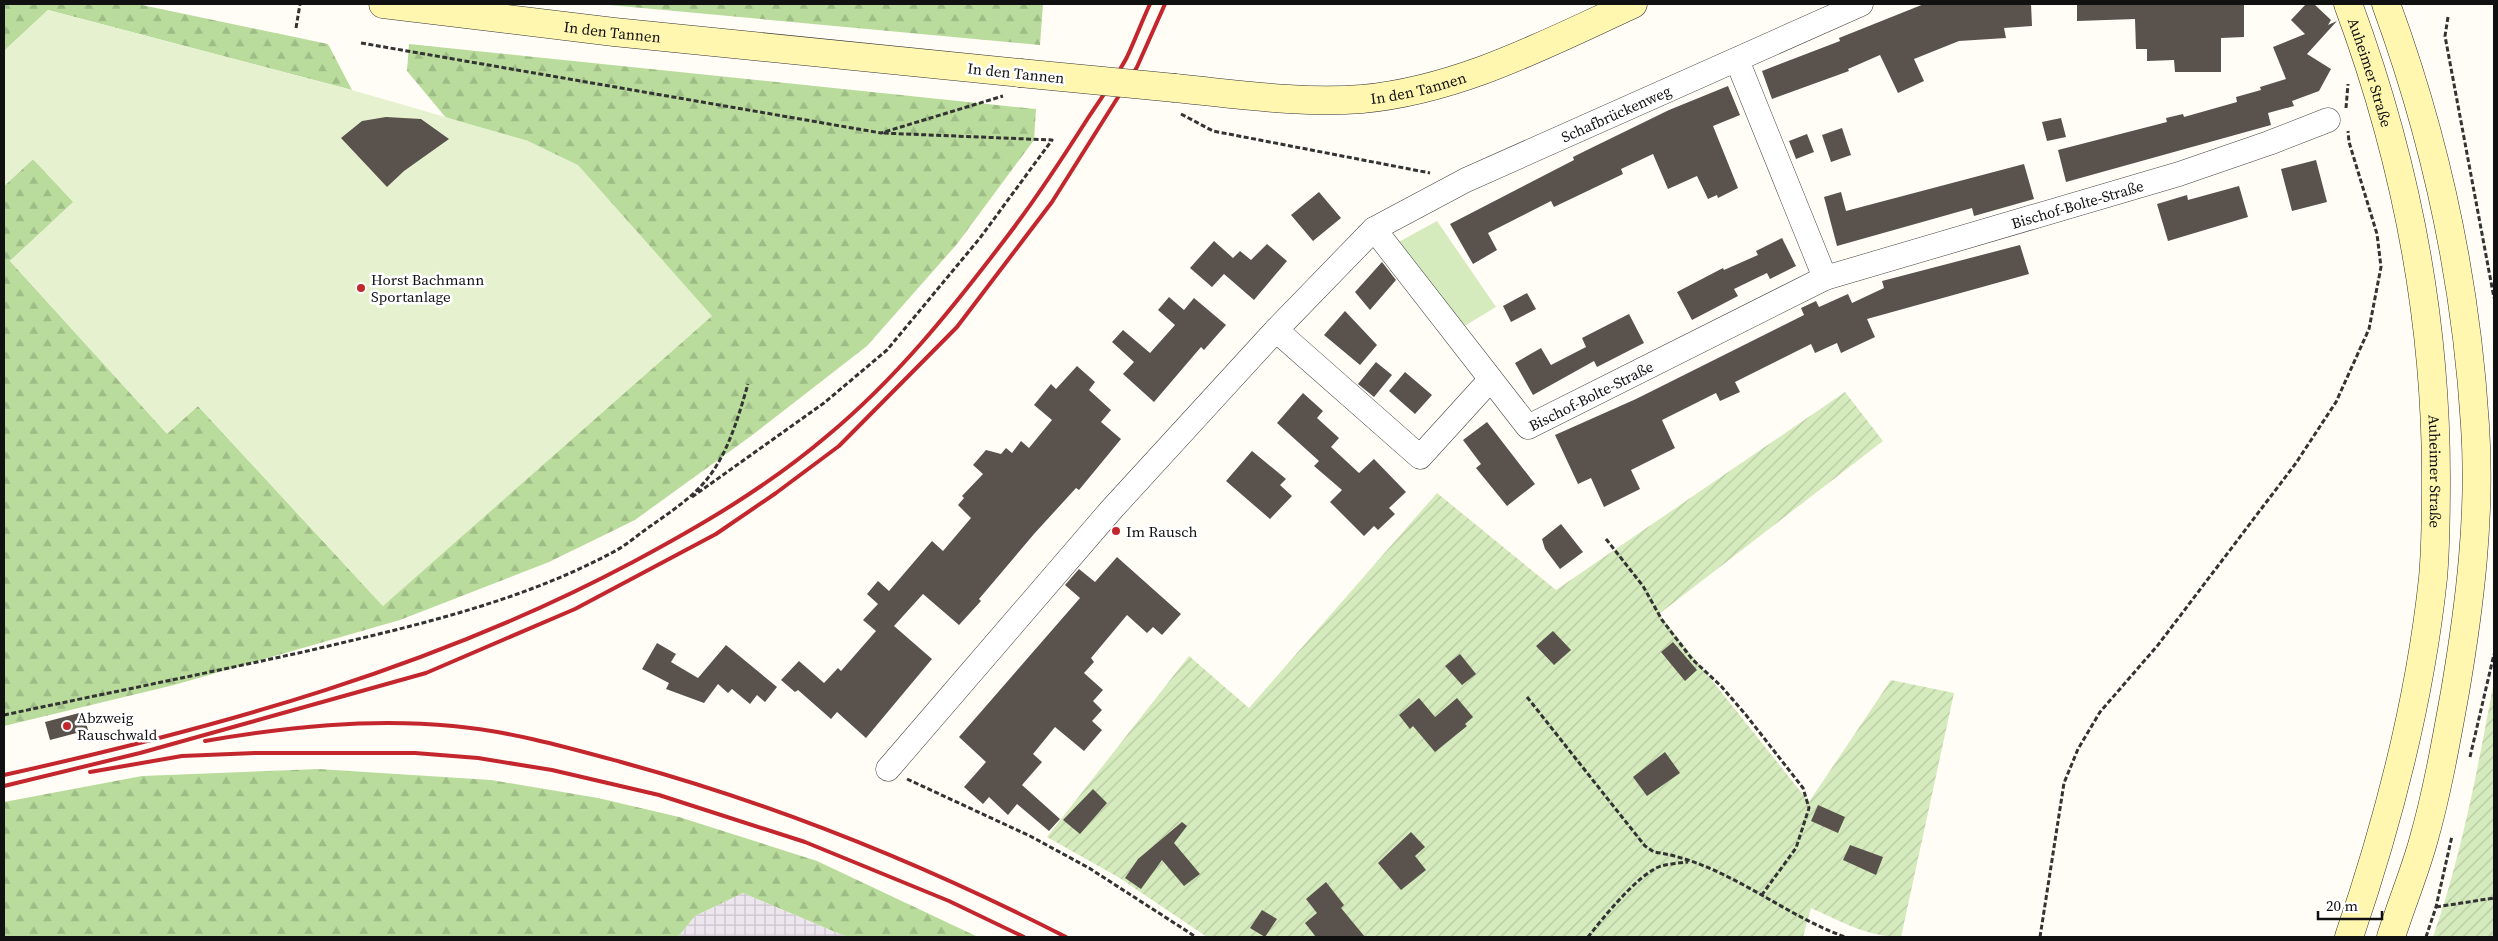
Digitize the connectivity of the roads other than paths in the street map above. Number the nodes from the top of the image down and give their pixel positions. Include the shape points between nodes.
1 (384, 4) edge
2 (1633, 4) edge
3 (1861, 4) edge
4 (2339, 4) edge
5 (2348, 4) edge
6 (2386, 4) edge
7 (2404, 4) edge
8 (2400, 40) junction
9 (2362, 41) junction
10 (1737, 60) junction
11 (2340, 120) road end
12 (1374, 229) junction
13 (1826, 278) junction
14 (1276, 330) junction
15 (1490, 380) junction
16 (888, 769) road end
17 (2349, 937) edge
18 (2391, 937) edge

1 - 2 main road, In den Tannen, bridge via 614,32 1020,73 1178,101 1262,97 1361,99 1447,83 1531,51
3 - 10 street, Schafbrückenweg
4 - 9 main road
5 - 9 main road, Auheimer Straße
6 - 8 main road
7 - 8 main road
8 - 18 main road via 2428,131 2452,240 2464,315 2475,426 2475,522 2467,622 2444,752 2423,842
9 - 17 main road, Auheimer Straße via 2403,184 2415,243 2431,356 2436,510 2433,576 2414,703 2394,794
10 - 12 street, Schafbrückenweg via 1466,180
10 - 13 street
11 - 13 street, Bischof-Bolte-Straße via 2179,174
12 - 14 street
12 - 15 street, Bischof-Bolte-Straße
13 - 15 street, Bischof-Bolte-Straße via 1528,427
14 - 15 street via 1420,457
14 - 16 street via 1111,510

